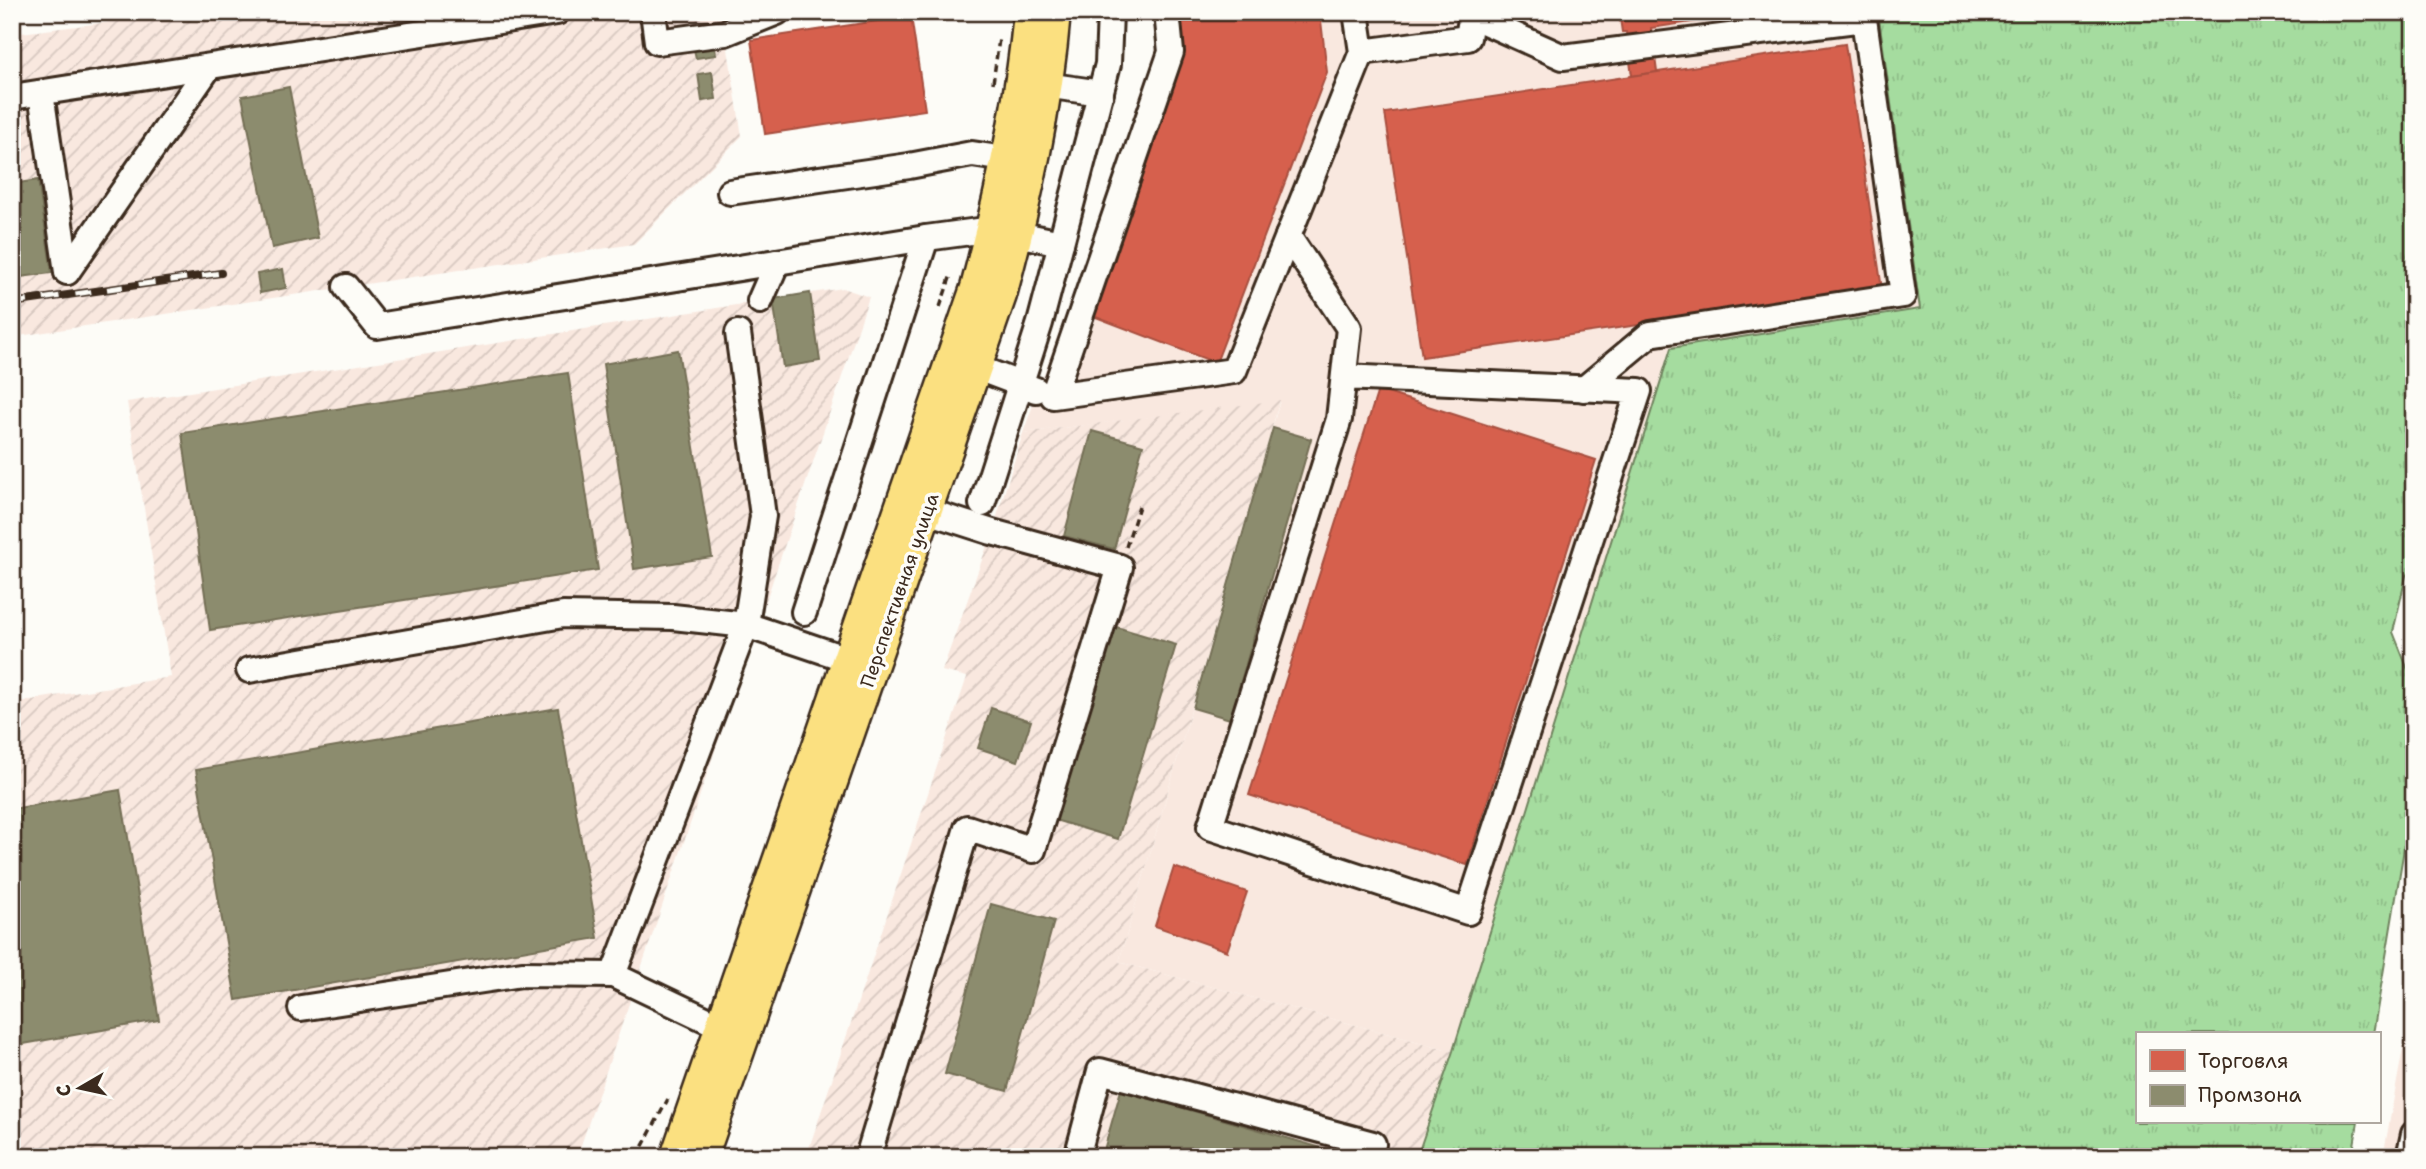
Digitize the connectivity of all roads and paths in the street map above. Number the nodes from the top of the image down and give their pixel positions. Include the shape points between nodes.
1 (557, 12) edge
2 (653, 12) edge
3 (777, 12) edge
4 (1030, 12) edge
5 (1054, 12) edge
6 (1110, 12) edge
7 (1167, 12) edge
8 (1356, 12) edge
9 (1472, 14) edge
10 (1864, 16) edge
11 (999, 38) dead end
12 (1362, 52) junction
13 (209, 67) junction
14 (1045, 85) junction
15 (992, 91) dead end
16 (41, 93) junction
17 (1101, 93) junction
18 (12, 97) edge
19 (1020, 161) junction
20 (730, 192) dead end
21 (1005, 232) junction
22 (1288, 236) junction
23 (926, 238) junction
24 (1061, 243) junction
25 (778, 262) junction
26 (951, 274) dead end
27 (346, 287) dead end
28 (760, 301) dead end
29 (939, 312) dead end
30 (738, 333) dead end
31 (965, 363) junction
32 (1344, 377) junction
33 (1022, 384) junction
34 (1584, 389) junction
35 (1053, 396) junction
36 (982, 503) dead end
37 (1139, 506) dead end
38 (915, 508) junction
39 (1120, 567) junction
40 (804, 612) dead end
41 (746, 625) junction
42 (861, 663) junction
43 (250, 670) dead end
44 (613, 975) junction
45 (301, 1008) dead end
46 (722, 1027) junction
47 (673, 1088) dead end
48 (637, 1157) edge
49 (677, 1157) edge
50 (701, 1157) edge
51 (868, 1157) edge
52 (1077, 1157) edge
53 (1369, 1157) edge

1 - 13 lane
2 - 3 lane via 657,42 725,33
4 - 19 main road, Перспективная улица via 1021,86
5 - 14 main road, Перспективная улица
6 - 17 lane via 1108,64
7 - 35 lane via 1171,52
8 - 12 lane
9 - 10 lane via 1563,57
9 - 12 lane via 1468,38
10 - 34 lane via 1903,295 1650,334
11 - 15 path
12 - 22 lane
13 - 16 lane
13 - 16 lane via 67,272
14 - 17 lane
14 - 19 main road, Перспективная улица
16 - 18 lane
17 - 24 lane
19 - 20 lane via 972,154
19 - 21 main road, Перспективная улица
21 - 23 lane
21 - 24 lane
21 - 31 main road, Перспективная улица via 977,288
22 - 32 lane via 1349,328
22 - 35 lane via 1234,371
23 - 25 lane
23 - 40 lane
24 - 33 lane
25 - 27 lane via 377,327
25 - 28 lane
26 - 29 path
30 - 41 lane via 763,516
31 - 33 lane
31 - 38 main road, Перспективная улица
32 - 34 lane
32 - 34 lane via 1339,419 1210,827 1468,912 1639,391
33 - 35 lane
33 - 36 lane
37 - 39 path
38 - 39 lane
38 - 42 main road, Перспективная улица
39 - 51 lane via 1033,850 967,828
41 - 42 lane
41 - 43 lane via 673,617 563,615
41 - 44 lane
42 - 46 main road, Перспективная улица
42 - 50 main road, Перспективная улица
44 - 45 lane via 522,974
44 - 46 lane
46 - 49 main road, Перспективная улица
47 - 48 path
52 - 53 lane via 1100,1071 1373,1144

